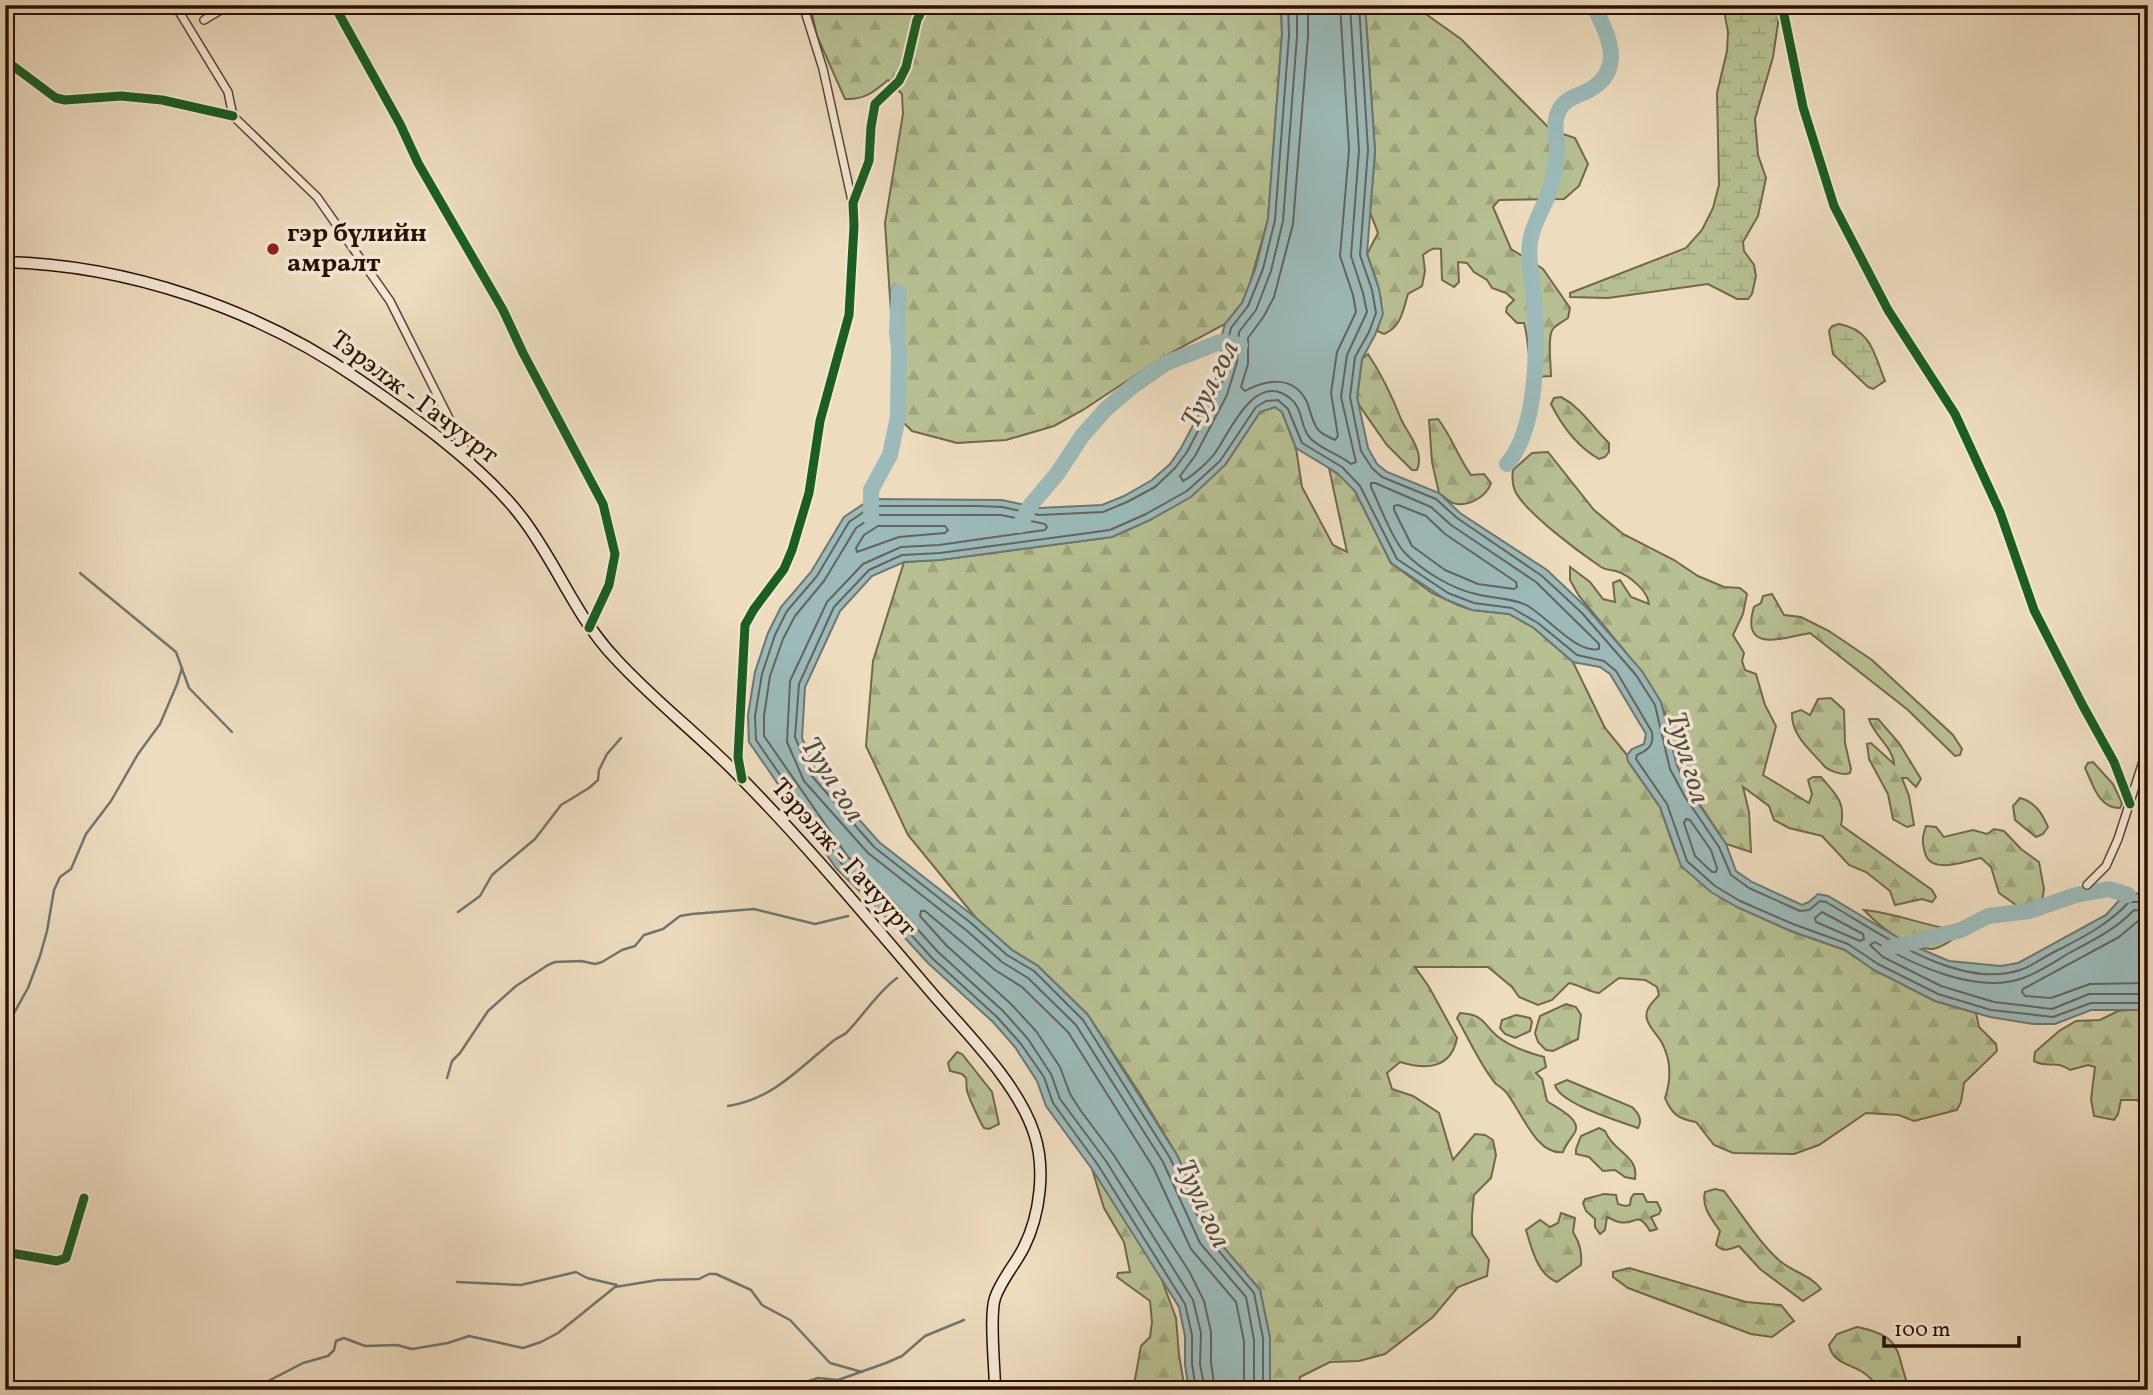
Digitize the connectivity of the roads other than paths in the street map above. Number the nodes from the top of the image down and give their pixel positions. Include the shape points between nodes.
1 (175, 5) edge
2 (229, 5) edge
3 (334, 5) edge
4 (803, 5) edge
5 (925, 5) edge
6 (1782, 5) edge
7 (204, 20) dead end
8 (5, 60) edge
9 (233, 116) junction
10 (853, 204) junction
11 (5, 262) edge
12 (473, 466) junction
13 (589, 628) junction
14 (2148, 746) edge
15 (742, 779) junction
16 (2130, 804) junction
17 (2087, 885) dead end
18 (84, 1198) dead end
19 (5, 1252) edge
20 (995, 1390) edge

1 - 9 street via 228,92
2 - 7 street
3 - 13 street via 503,310 603,504 615,554 609,585
4 - 10 street via 823,69
5 - 10 street via 899,81 875,104 869,161
6 - 16 street via 1803,107 1834,206 1888,310 1955,414 2000,512 2034,610 2115,762
8 - 9 street via 56,98 135,97
9 - 12 street via 317,197 358,253 390,301
10 - 15 street via 849,315 820,421 809,493 784,569 745,625 738,757
11 - 12 main road, Тэрэлж - Гачуурт via 110,274 246,318 298,341 358,379
12 - 13 main road, Тэрэлж - Гачуурт via 525,521
13 - 15 main road, Тэрэлж - Гачуурт via 616,660
14 - 16 street
15 - 20 main road, Тэрэлж - Гачуурт via 988,1058 1029,1120 1038,1150 1039,1192 1025,1246 994,1301
16 - 17 street via 2106,866
18 - 19 street via 66,1258 57,1261

